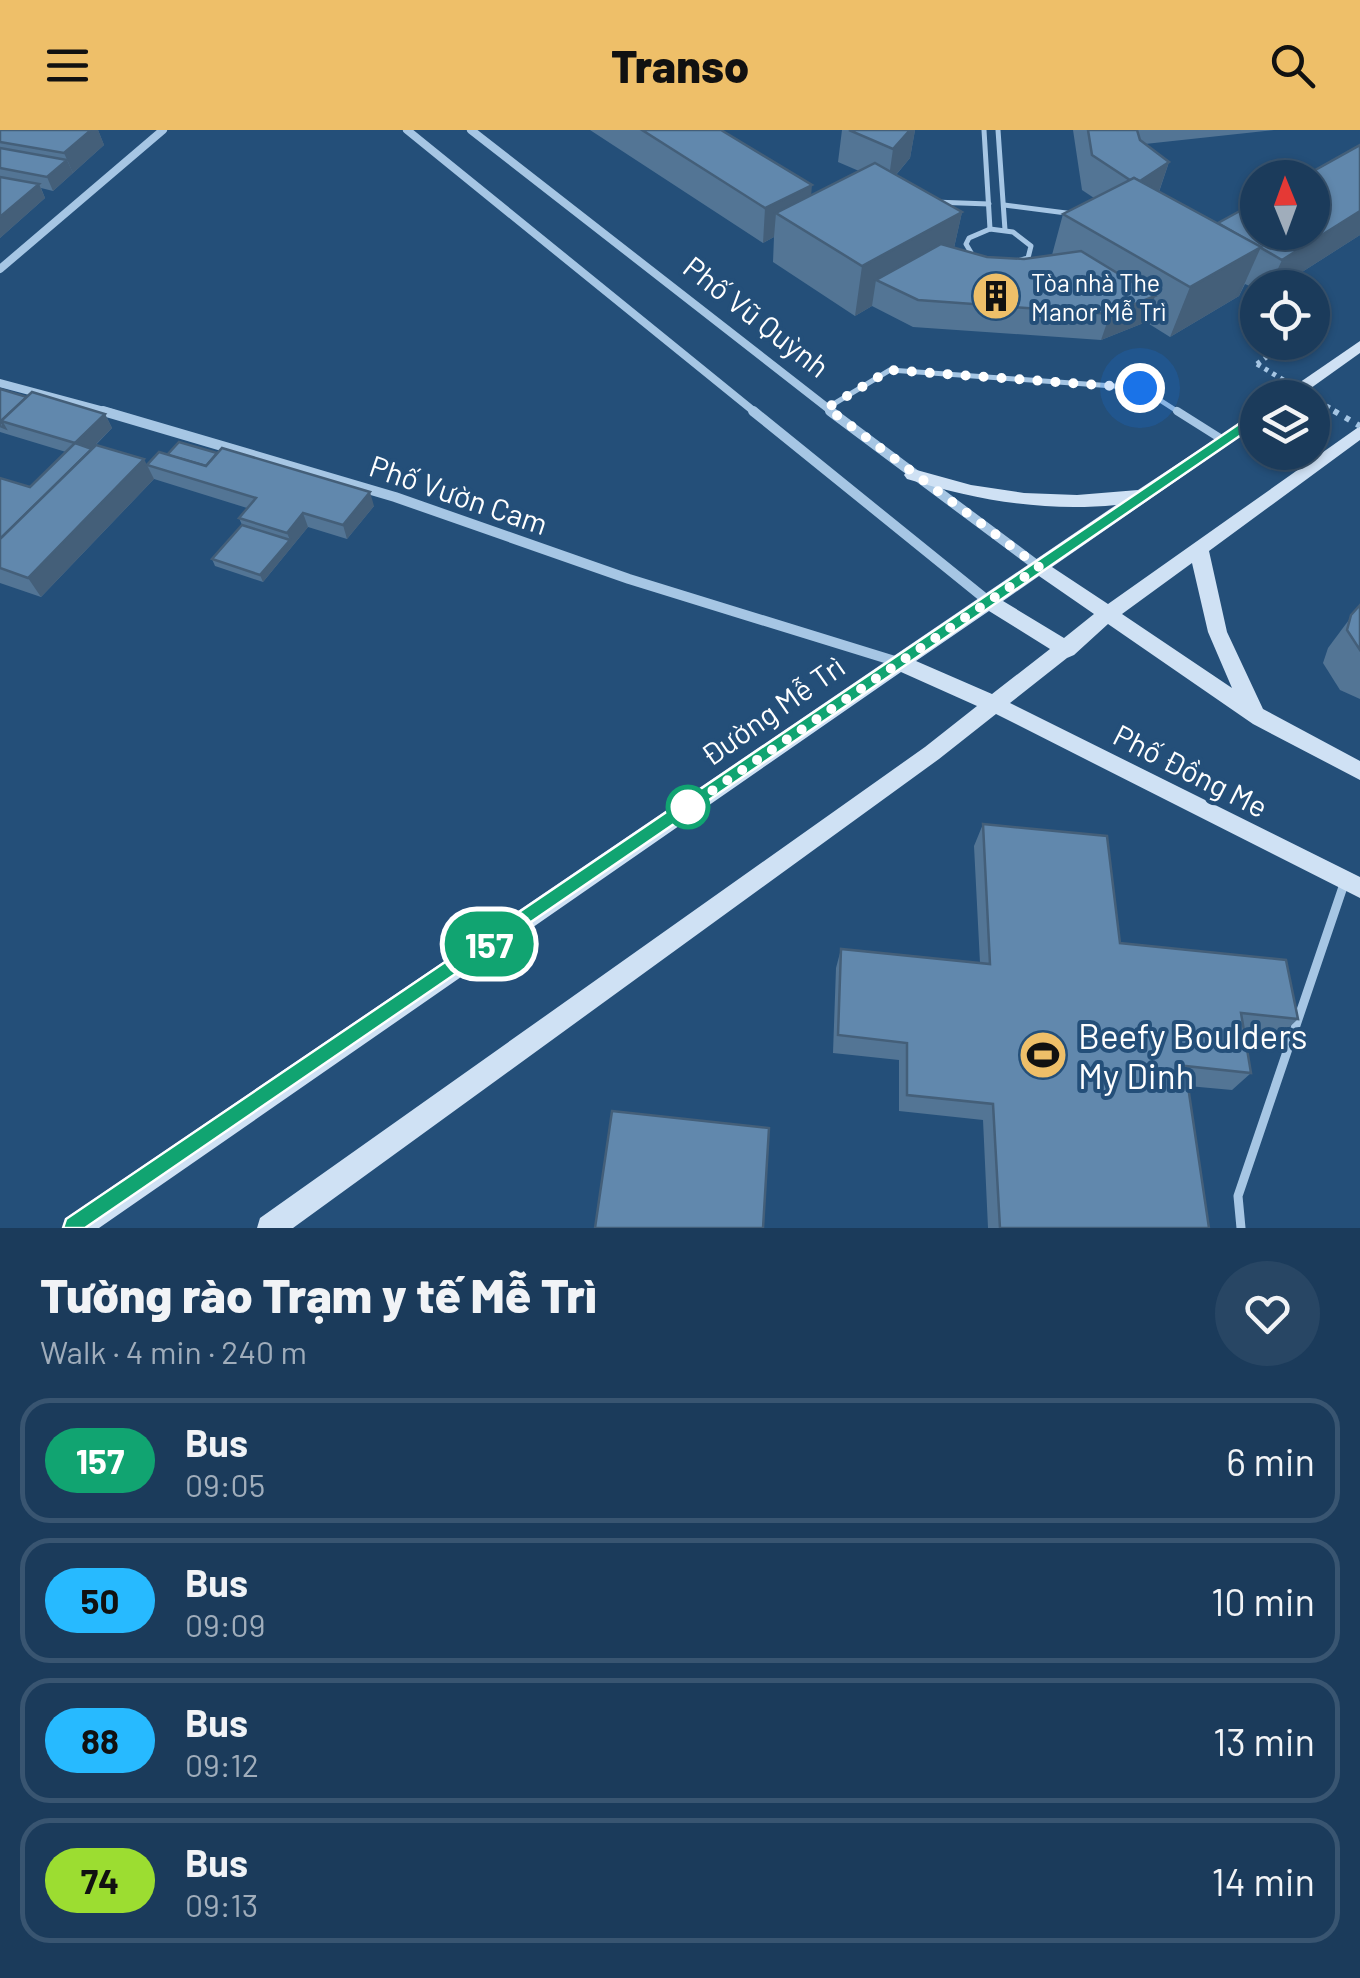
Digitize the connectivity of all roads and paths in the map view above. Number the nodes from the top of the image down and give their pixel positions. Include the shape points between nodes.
1 (163, 130) edge
2 (406, 130) edge
3 (471, 130) edge
4 (984, 130) edge
5 (998, 130) edge
6 (921, 204) edge
7 (989, 204) junction
8 (1004, 205) junction
9 (1087, 221) edge
10 (990, 228) junction
11 (1005, 230) junction
12 (0, 269) edge
13 (1360, 346) edge
14 (1263, 360) edge
15 (1311, 380) edge
16 (0, 384) edge
17 (827, 408) junction
18 (1240, 428) edge
19 (1360, 429) edge
20 (1223, 440) junction
21 (914, 475) junction
22 (1144, 496) junction
23 (1199, 549) junction
24 (1039, 567) junction
25 (988, 601) junction
26 (1108, 614) junction
27 (1067, 650) junction
28 (899, 662) junction
29 (996, 705) junction
30 (1260, 718) junction
31 (1360, 771) edge
32 (1352, 884) edge
33 (76, 1228) edge
34 (270, 1228) edge
35 (1241, 1228) edge

1 - 12 street
2 - 25 street
3 - 17 street, Phố Vũ Quỳnh
4 - 7 lane
5 - 8 lane
6 - 7 lane
7 - 10 lane
8 - 9 lane via 1063,211
8 - 11 lane
10 - 11 lane
10 - 11 lane via 968,238 973,256 1002,266 1022,262 1031,246
13 - 15 main road
14 - 19 path, bridge via 1257,364
16 - 28 street, Phố Vườn Cam via 395,497 629,580
17 - 20 lane via 890,370 1140,388
17 - 21 street, Phố Vũ Quỳnh
18 - 20 main road, Đường Mễ Trì
19 - 23 main road
20 - 22 main road, Đường Mễ Trì
21 - 22 main road via 1023,502
21 - 24 street, Phố Vũ Quỳnh
22 - 24 main road, Đường Mễ Trì
23 - 26 main road
23 - 30 main road via 1229,669
24 - 25 main road, Đường Mễ Trì
24 - 26 main road, Phố Vũ Quỳnh
25 - 27 main road
25 - 28 main road, Đường Mễ Trì
26 - 27 main road
26 - 30 main road
27 - 29 main road
28 - 29 main road, Phố Đồng Me
28 - 33 main road, Đường Mễ Trì
29 - 32 main road, Phố Đồng Me
29 - 34 main road
30 - 31 main road
32 - 35 lane via 1238,1196

